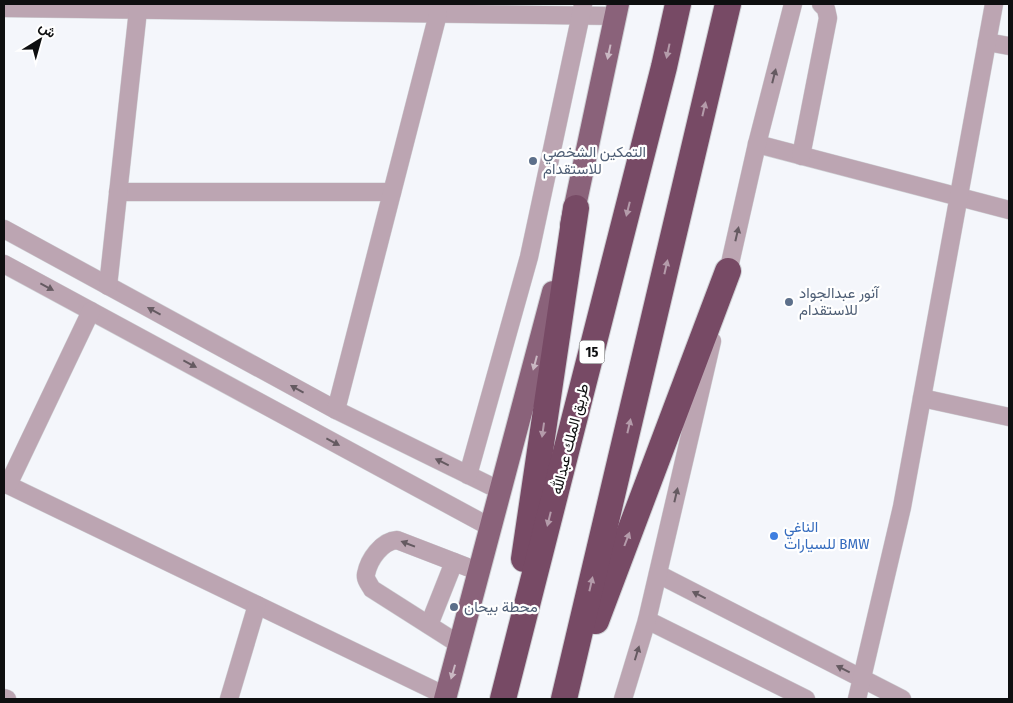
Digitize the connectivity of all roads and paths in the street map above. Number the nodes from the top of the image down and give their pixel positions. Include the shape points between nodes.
1 (678, 4) edge
2 (728, 4) edge
3 (793, 4) edge
4 (821, 4) edge
5 (994, 4) edge
6 (4, 8) edge
7 (138, 10) junction
8 (582, 10) edge
9 (617, 10) edge
10 (438, 14) junction
11 (987, 42) junction
12 (1009, 46) edge
13 (757, 144) junction
14 (801, 156) junction
15 (118, 192) junction
16 (392, 192) junction
17 (958, 197) junction
18 (576, 208) junction
19 (1009, 210) edge
20 (4, 229) edge
21 (4, 264) edge
22 (728, 271) junction
23 (108, 286) junction
24 (91, 311) junction
25 (922, 398) junction
26 (336, 410) junction
27 (1009, 417) edge
28 (468, 475) junction
29 (6, 484) edge
30 (501, 491) junction
31 (490, 528) junction
32 (454, 562) junction
33 (480, 572) junction
34 (658, 574) junction
35 (257, 605) junction
36 (647, 620) junction
37 (429, 625) junction
38 (460, 645) junction
39 (863, 679) junction
40 (4, 698) edge
41 (445, 698) edge
42 (7, 699) edge
43 (229, 699) edge
44 (503, 699) edge
45 (566, 699) edge
46 (623, 699) edge
47 (806, 699) edge
48 (857, 699) edge
49 (902, 699) edge

1 -> 44 highway, طريق الملك عبدالله / 15
45 -> 2 highway
13 -> 3 street
4 - 14 street via 828,18
5 - 11 street
6 - 7 street
7 - 10 street
7 - 15 street
8 - 9 street
8 - 10 street
8 - 28 street via 529,257
9 -> 18 main road
10 - 16 street
11 - 12 street
11 - 17 street
13 - 14 street
22 -> 13 street
14 - 17 street
15 - 16 street
15 - 23 street
16 - 26 street
17 - 19 street
17 - 25 street
18 -> 30 main road
18 -> 44 highway
20 - 23 street
21 -> 24 street
34 -> 22 street
45 -> 22 highway
26 -> 23 street
24 - 29 street
24 -> 31 street
25 - 27 street
25 - 39 street via 902,506
28 -> 26 street
28 - 30 street
29 - 35 street
30 - 31 main road
31 - 33 main road
32 - 33 street
32 - 37 street
32 -> 37 street via 397,540 388,541 380,546 366,574 372,589
33 - 38 main road
34 - 36 street
39 -> 34 street
35 - 41 street
35 - 43 street
46 -> 36 street
36 - 47 street
37 - 38 street
38 -> 41 main road
39 - 48 street
39 - 49 street
40 - 42 street

